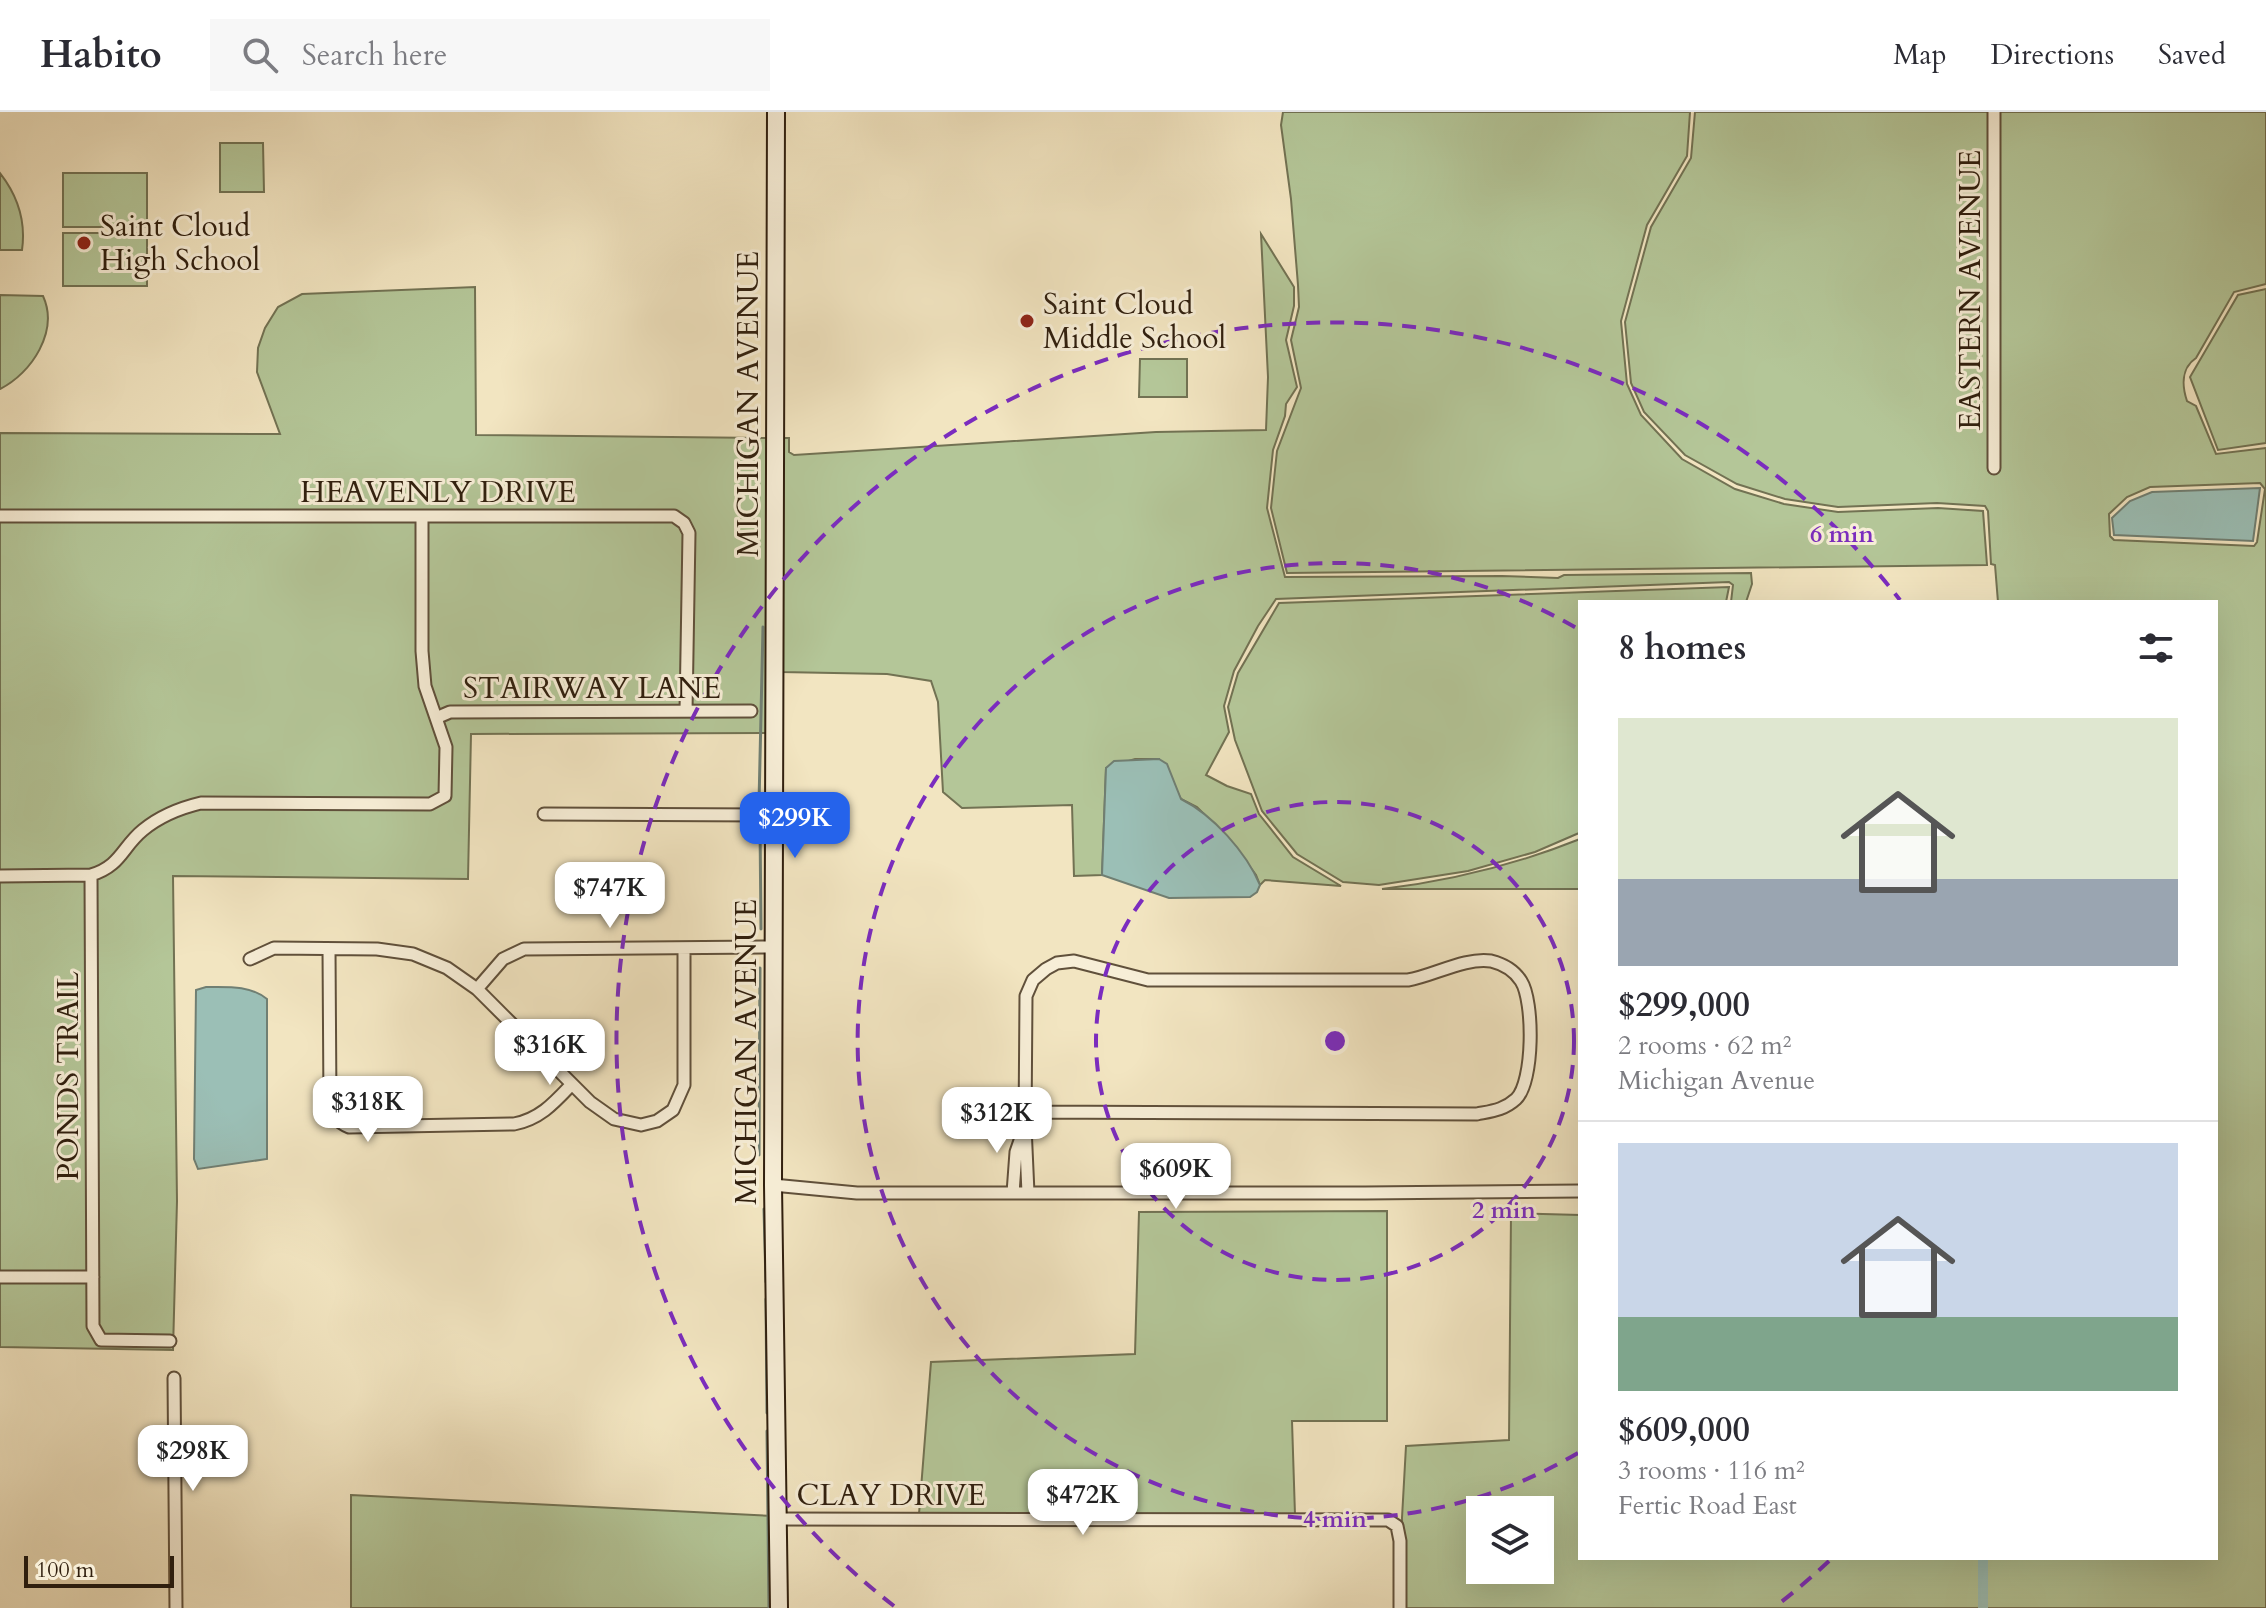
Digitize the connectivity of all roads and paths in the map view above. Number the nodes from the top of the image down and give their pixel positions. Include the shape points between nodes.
1 (776, 112) edge
2 (1994, 112) edge
3 (1994, 468) dead end
4 (0, 516) edge
5 (422, 516) junction
6 (686, 711) junction
7 (751, 711) dead end
8 (436, 718) junction
9 (544, 814) dead end
10 (776, 815) junction
11 (91, 875) junction
12 (0, 876) edge
13 (774, 947) junction
14 (684, 948) junction
15 (329, 949) junction
16 (250, 959) dead end
17 (477, 989) junction
18 (572, 1084) junction
19 (1026, 1112) junction
20 (1025, 1126) junction
21 (773, 1185) junction
22 (1578, 1191) edge
23 (1013, 1193) junction
24 (1028, 1193) junction
25 (0, 1277) edge
26 (93, 1277) junction
27 (170, 1341) dead end
28 (174, 1378) dead end
29 (778, 1519) junction
30 (176, 1608) edge
31 (779, 1608) edge
32 (1400, 1608) edge

1 - 10 street, MICHIGAN AVENUE
2 - 3 street, EASTERN AVENUE
4 - 5 street, HEAVENLY DRIVE
5 - 6 street, HEAVENLY DRIVE via 674,516 684,523 689,533
5 - 8 street via 422,651 425,686
6 - 7 street, STAIRWAY LANE
6 - 8 street, STAIRWAY LANE via 450,712
8 - 11 street via 446,747 445,796 440,800 182,807 141,832 106,871
9 - 10 street
10 - 13 street, MICHIGAN AVENUE
11 - 12 street
11 - 26 street, PONDS TRAIL
13 - 14 street
13 - 21 street, MICHIGAN AVENUE
14 - 17 street via 524,949 503,959
14 - 18 street via 684,1085 673,1110 648,1124 624,1123
15 - 16 street via 274,948
15 - 17 street via 413,954 447,968
15 - 18 street via 330,1104 342,1124 514,1124 551,1107
17 - 18 street
19 - 19 street via 1026,996 1033,980 1057,963 1074,961 1148,980 1408,980 1489,961 1509,967 1522,981 1528,1001 1525,1086 1502,1110
19 - 20 street
20 - 23 street via 1016,1152
20 - 24 street
21 - 23 street via 857,1193
21 - 29 street, MICHIGAN AVENUE
22 - 24 street
23 - 24 street
25 - 26 street
26 - 27 street, PONDS TRAIL via 93,1326 101,1340
28 - 30 street
29 - 31 street, MICHIGAN AVENUE
29 - 32 street, CLAY DRIVE via 1388,1520 1397,1526 1400,1541

